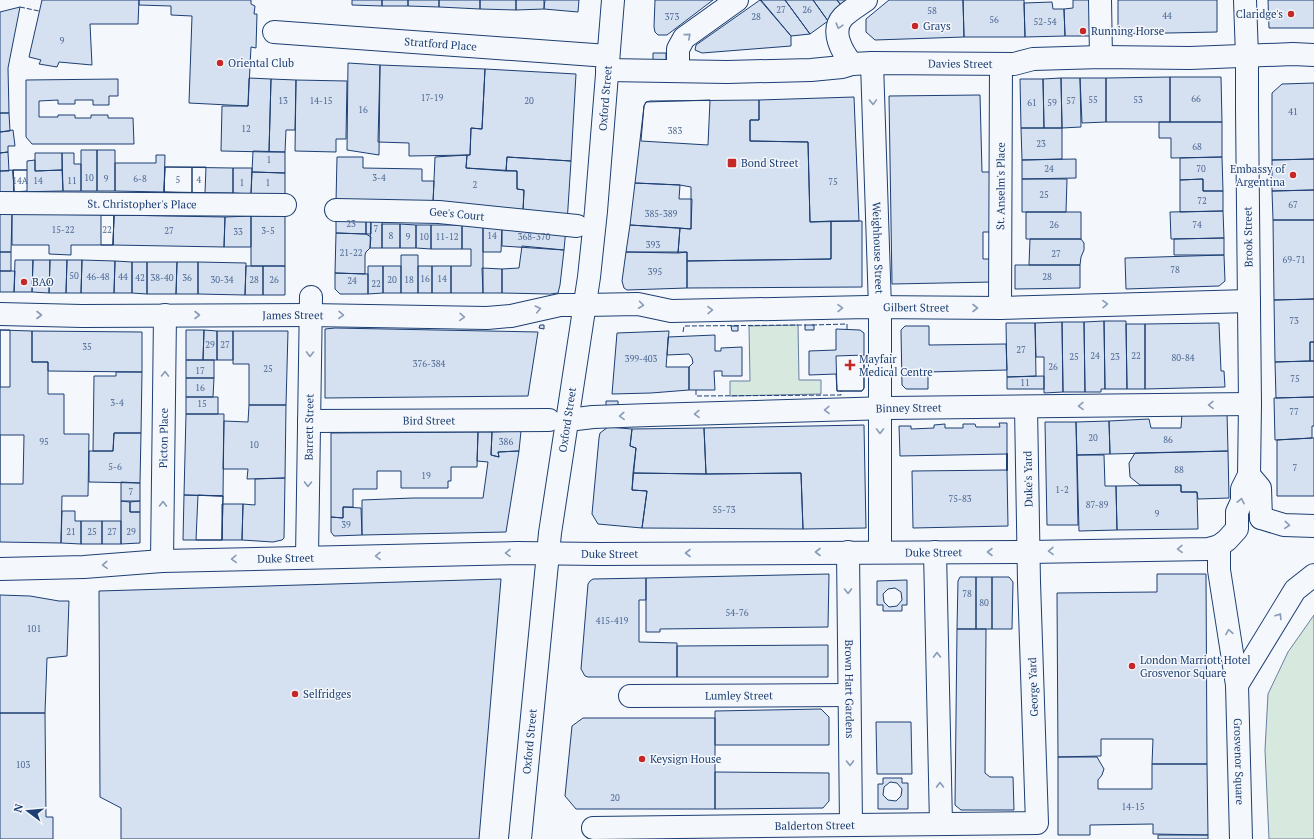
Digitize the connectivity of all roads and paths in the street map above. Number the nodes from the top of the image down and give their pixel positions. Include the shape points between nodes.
1 (613, 0) edge
2 (737, 0) edge
3 (866, 0) edge
4 (1100, 0) edge
5 (1246, 0) edge
6 (274, 32) dead end
7 (1314, 55) edge
8 (1247, 56) junction
9 (1101, 57) junction
10 (607, 63) junction
11 (862, 63) junction
12 (1001, 64) junction
13 (678, 71) junction
14 (0, 203) edge
15 (285, 205) dead end
16 (336, 210) dead end
17 (577, 226) dead end
18 (1249, 301) junction
19 (585, 304) junction
20 (311, 306) junction
21 (880, 308) junction
22 (1000, 308) junction
23 (0, 314) edge
24 (165, 315) junction
25 (1250, 404) junction
26 (1026, 407) junction
27 (880, 409) junction
28 (558, 420) junction
29 (315, 421) junction
30 (1250, 475) junction
31 (1261, 518) junction
32 (1314, 526) edge
33 (1237, 529) junction
34 (1219, 546) junction
35 (848, 552) junction
36 (880, 552) junction
37 (935, 552) junction
38 (1029, 552) junction
39 (547, 554) junction
40 (307, 557) junction
41 (162, 561) junction
42 (0, 568) edge
43 (1314, 575) edge
44 (1237, 685) junction
45 (849, 695) junction
46 (630, 696) dead end
47 (1037, 823) joint
48 (941, 824) junction
49 (851, 825) junction
50 (593, 828) dead end
51 (987, 831) edge
52 (630, 833) edge
53 (520, 839) edge
54 (1241, 839) edge

1 - 10 street, Oxford Street
13 -> 2 street via 678,49 684,38
3 -> 11 street via 842,18 837,30 839,43 846,56
4 - 9 street
5 - 8 street, Brook Street
6 - 10 street, Stratford Place
7 - 8 street, Davies Street
8 - 9 street, Davies Street
8 - 18 street, Brook Street
9 - 12 street, Davies Street via 1033,59 1014,64
10 - 13 street, Davies Street
10 - 19 street, Oxford Street via 596,211
11 - 12 street, Davies Street
11 - 13 street, Davies Street via 811,70
11 -> 21 street, Weighhouse Street
12 - 22 street, St. Anselm's Place
14 - 15 street, St. Christopher's Place
16 - 17 street, Gee's Court via 439,212
22 -> 18 street, Gilbert Street
18 - 25 street, Brook Street
20 -> 19 street, James Street via 487,318 511,316 560,305
19 -> 21 street, Gilbert Street via 638,304 671,311
19 - 28 street, Oxford Street
24 -> 20 street, James Street
20 -> 29 street, Barrett Street
21 -> 22 street, Gilbert Street
21 - 27 street, Weighhouse Street
23 -> 24 street, James Street
41 -> 24 street, Picton Place
25 -> 26 street, Binney Street
25 - 30 street, Brook Street
26 - 27 street, Binney Street
26 - 38 street, Duke's Yard
27 -> 28 street, Binney Street
27 -> 36 street, Weighhouse Street
28 - 29 street, Bird Street
28 - 39 street, Oxford Street
29 -> 40 street, Barrett Street
30 - 31 street via 1260,488
33 -> 30 street, Brook Street via 1242,489
31 -> 32 street via 1284,525
31 - 33 street via 1248,528
33 - 34 street
34 -> 38 street, Duke Street via 1208,549
44 -> 34 street, Grosvenor Square via 1219,570
35 - 36 street, Duke Street
35 -> 39 street, Duke Street
35 -> 45 street, Brown Hart Gardens
36 - 37 street, Duke Street
38 -> 37 street, Duke Street
48 -> 37 street
38 - 47 street, George Yard
39 -> 40 street, Duke Street
39 - 53 street, Oxford Street
40 -> 41 street, Duke Street
41 -> 42 street, Duke Street via 84,567
44 -> 43 street via 1295,590
44 - 54 street, Grosvenor Square
45 - 46 street, Lumley Street
45 -> 49 street, Brown Hart Gardens
47 - 51 street, Balderton Street
48 - 49 street, Balderton Street
48 - 51 street, Balderton Street
49 - 52 street, Balderton Street
50 - 52 street, Balderton Street

